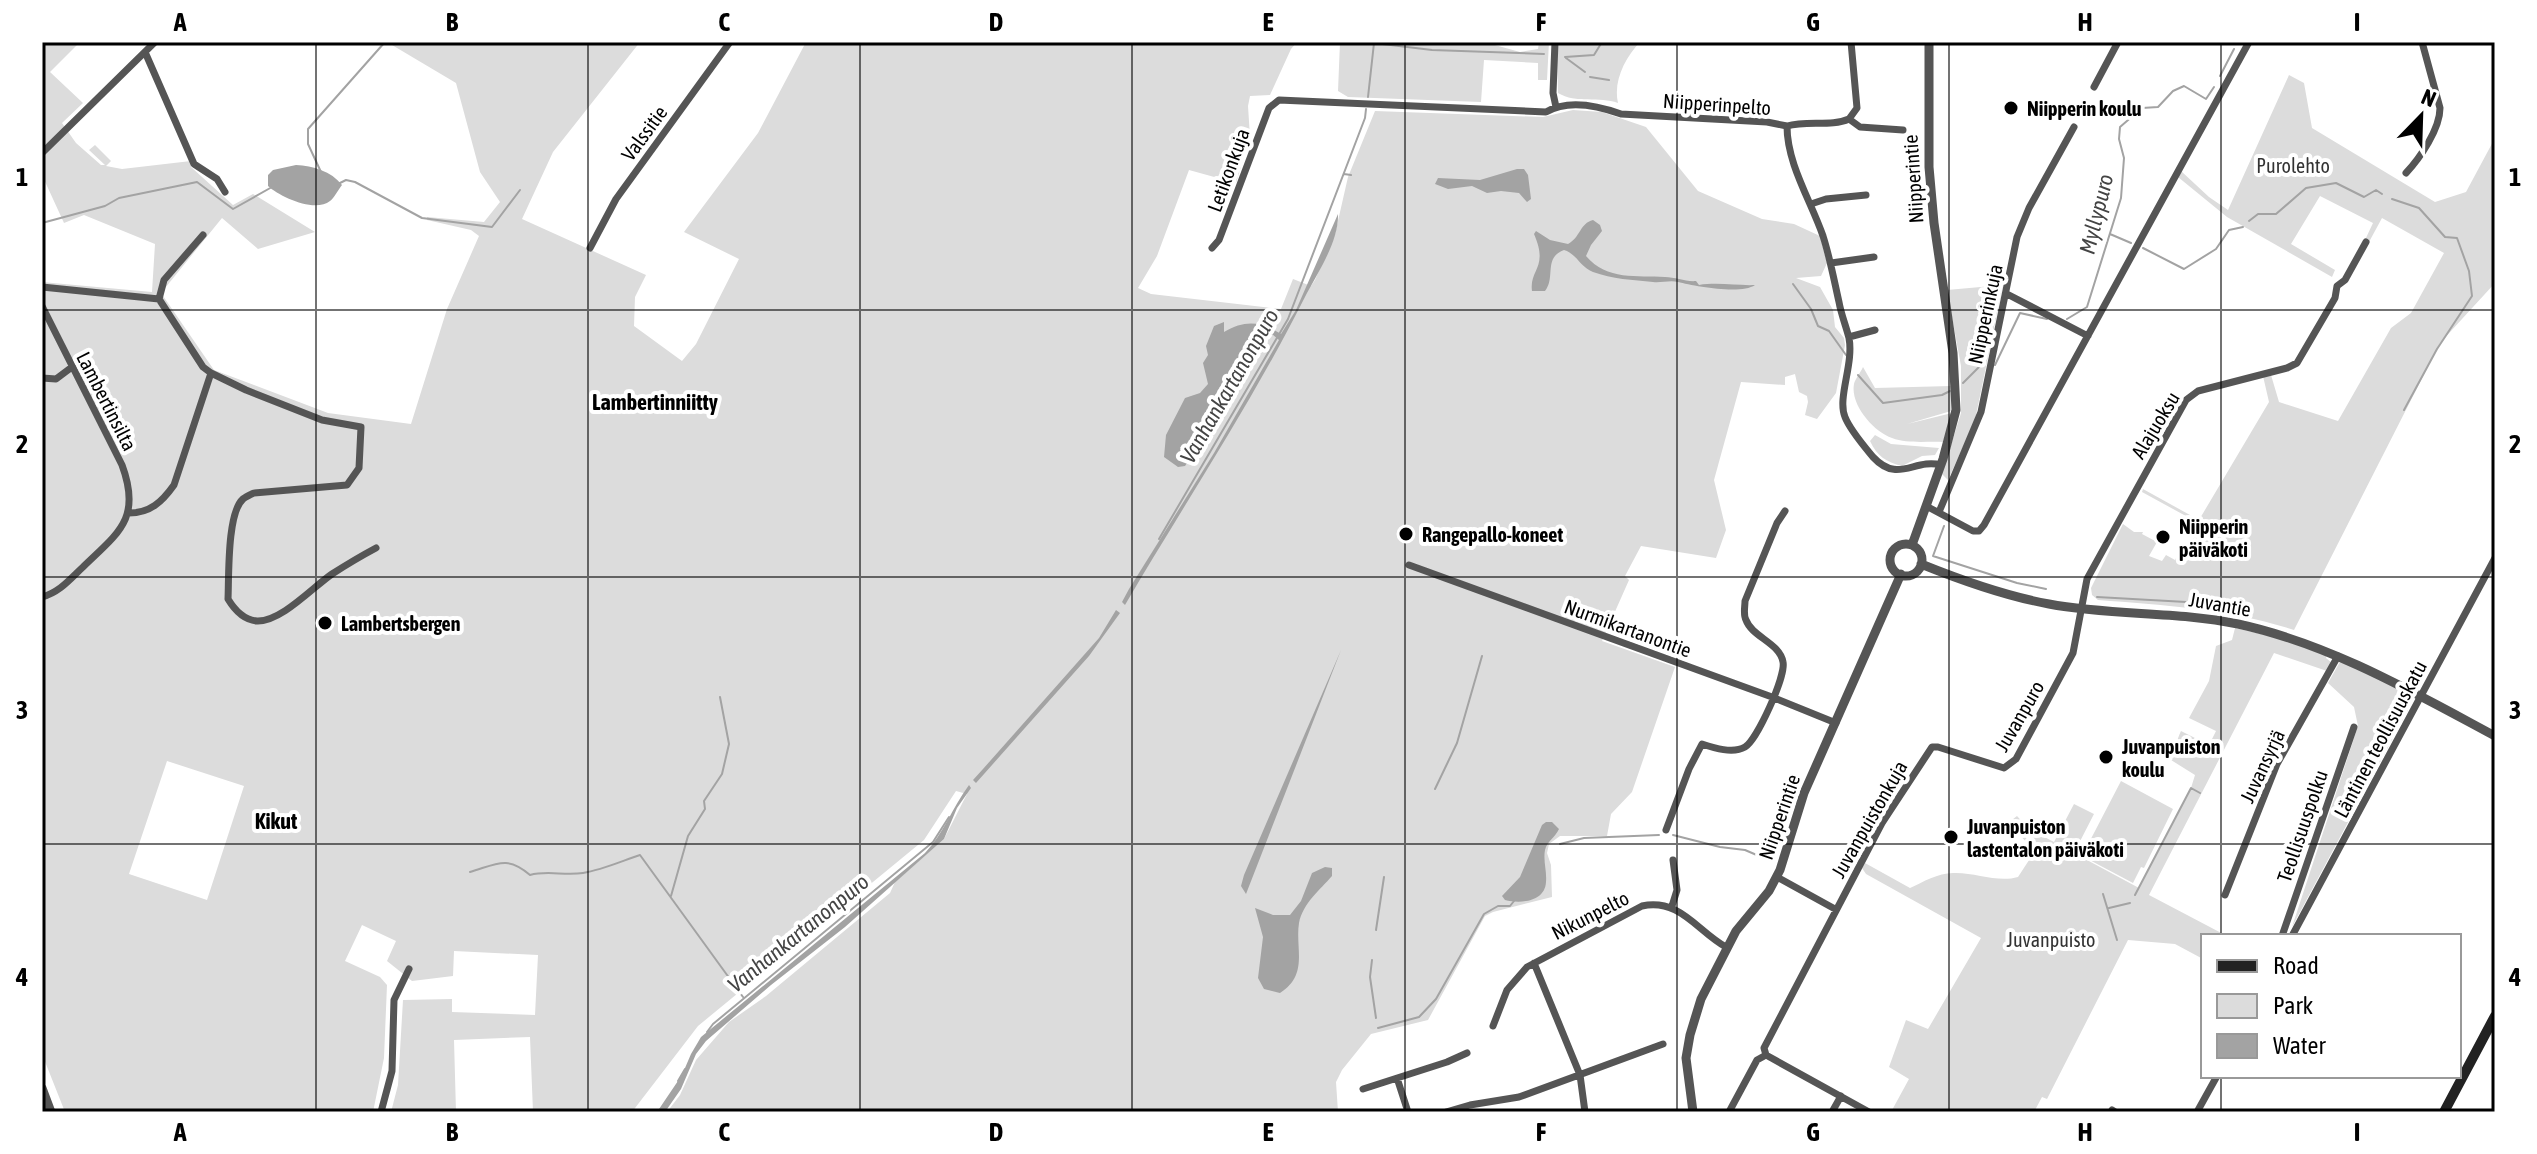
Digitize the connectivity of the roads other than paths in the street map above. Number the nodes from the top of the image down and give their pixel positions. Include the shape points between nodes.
1 (155, 42) edge
2 (730, 42) edge
3 (1851, 42) edge
4 (1929, 42) edge
5 (2118, 42) edge
6 (2249, 42) edge
7 (2422, 42) edge
8 (1555, 46) edge
9 (145, 52) junction
10 (2094, 87) dead end
11 (1272, 103) joint
12 (1556, 107) junction
13 (1849, 119) junction
14 (1787, 126) junction
15 (2074, 127) dead end
16 (1903, 130) dead end
17 (42, 153) edge
18 (2406, 173) dead end
19 (225, 192) dead end
20 (1866, 195) dead end
21 (1811, 204) junction
22 (203, 235) dead end
23 (2366, 242) dead end
24 (590, 248) dead end
25 (1212, 248) dead end
26 (1874, 257) dead end
27 (1831, 263) junction
28 (42, 287) edge
29 (2007, 294) junction
30 (159, 299) junction
31 (42, 306) edge
32 (1875, 330) dead end
33 (2088, 336) junction
34 (1849, 337) junction
35 (72, 367) junction
36 (211, 373) junction
37 (42, 378) edge
38 (1941, 465) junction
39 (1928, 507) junction
40 (1785, 511) dead end
41 (1939, 512) junction
42 (129, 513) junction
43 (1912, 545) junction
44 (376, 548) dead end
45 (2495, 558) edge
46 (1921, 564) junction
47 (1409, 565) dead end
48 (1901, 574) junction
49 (42, 597) edge
50 (2082, 608) junction
51 (2338, 656) junction
52 (1772, 697) junction
53 (2421, 697) junction
54 (1836, 723) junction
55 (2354, 727) dead end
56 (2495, 736) edge
57 (1932, 747) joint
58 (1666, 830) dead end
59 (1673, 860) dead end
60 (1777, 877) junction
61 (2225, 895) dead end
62 (1672, 906) junction
63 (1835, 909) junction
64 (2283, 934) edge
65 (2293, 934) edge
66 (1726, 947) junction
67 (1534, 963) junction
68 (409, 969) dead end
69 (2495, 1016) edge
70 (1493, 1026) dead end
71 (1663, 1044) dead end
72 (1467, 1053) dead end
73 (1766, 1055) junction
74 (1580, 1075) junction
75 (1397, 1078) junction
76 (2216, 1078) edge
77 (42, 1088) edge
78 (1363, 1089) dead end
79 (1841, 1096) junction
80 (51, 1112) edge
81 (381, 1112) edge
82 (1408, 1112) edge
83 (1446, 1112) edge
84 (1585, 1112) edge
85 (1693, 1112) edge
86 (1729, 1112) edge
87 (1832, 1112) edge
88 (1869, 1112) edge
89 (2197, 1112) edge
90 (2444, 1112) edge

1 - 9 street
2 - 24 street, Valssitie via 616,199
3 - 13 street via 1857,108
4 - 38 street, Niipperintie via 1932,195 1956,384 1956,410
5 - 10 street
6 - 33 street
7 - 18 street via 2440,116
8 - 12 street
9 - 17 street
9 - 19 street via 194,164 217,179
11 - 12 street, Niipperinpelto via 1546,112
11 - 25 street, Letikonkuja
12 - 14 street, Niipperinpelto
13 - 14 street
13 - 16 street via 1860,127
14 - 21 street, Niipperinpelto via 1793,162
15 - 29 street, Niipperinkuja via 2017,237
20 - 21 street
21 - 27 street, Niipperinpelto
22 - 30 street via 164,280
23 - 50 street, Alajuoksu via 2293,366 2198,391 2186,400 2092,568
26 - 27 street
27 - 34 street, Niipperinpelto
28 - 30 street
29 - 33 street
29 - 41 street, Niipperinkuja via 1978,423
30 - 36 street
31 - 35 street, Lambertinsilta
32 - 34 street
33 - 41 street via 1979,531
34 - 38 street, Niipperinpelto via 1850,368 1842,406 1852,428 1874,458 1892,469
35 - 37 street via 56,379
35 - 42 street, Lambertinsilta via 122,465 130,489
36 - 42 street via 174,485 147,511
36 - 44 street via 309,415 361,427 359,468 347,485 254,493 238,505 228,599 243,615 253,621 283,612
38 - 39 street, Niipperintie
39 - 41 street
39 - 43 street, Niipperintie
40 - 52 street via 1745,601 1745,620 1783,663
42 - 49 street via 107,546 63,587
43 - 46 street
43 - 48 street via 1893,551 1893,567
45 - 53 street, Läntinen teollisuuskatu
46 - 48 street via 1911,575
46 - 50 street, Juvantie via 1986,589
47 - 52 street, Nurmikartanontie
48 - 54 street, Niipperintie
50 - 51 street, Juvantie via 2213,619
50 - 57 street, Juvanpuro via 2073,653 2011,765 1994,767
51 - 53 street, Juvantie
51 - 61 street, Juvansyrjä via 2277,764
52 - 54 street, Nurmikartanontie
52 - 58 street via 1744,748 1702,744
53 - 56 street, Juvantie
53 - 65 street, Läntinen teollisuuskatu
54 - 60 street, Niipperintie via 1804,793
55 - 64 street, Teollisuuspolku
57 - 63 street, Juvanpuistonkuja
59 - 62 street via 1677,890
60 - 63 street
60 - 66 street, Niipperintie
62 - 66 street
62 - 67 street, Nikunpelto via 1632,910
63 - 73 street via 1765,1042
66 - 85 street, Niipperintie via 1689,1039 1686,1068
67 - 70 street, Nikunpelto via 1513,981
67 - 74 street
68 - 81 street via 394,1000 392,1071
69 - 90 main road
71 - 74 street
72 - 75 street
73 - 79 street
73 - 86 street via 1757,1060
74 - 83 street via 1519,1097
74 - 84 street
75 - 78 street
75 - 82 street
76 - 89 street
77 - 80 street
79 - 87 street
79 - 88 street

